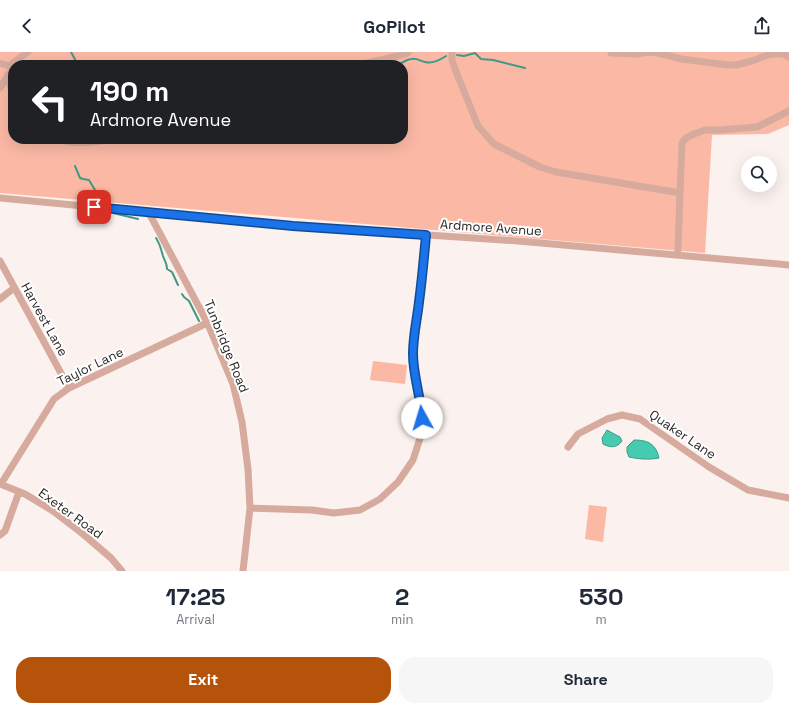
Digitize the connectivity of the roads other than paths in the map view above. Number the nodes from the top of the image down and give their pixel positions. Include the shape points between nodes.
1 (28, 52) edge
2 (409, 52) edge
3 (452, 52) edge
4 (611, 53) edge
5 (789, 57) edge
6 (19, 60) edge
7 (380, 60) edge
8 (8, 76) edge
9 (0, 88) edge
10 (789, 111) edge
11 (680, 193) junction
12 (0, 198) edge
13 (150, 213) junction
14 (426, 235) junction
15 (678, 250) dead end
16 (0, 261) edge
17 (789, 265) edge
18 (14, 288) junction
19 (0, 299) edge
20 (207, 322) junction
21 (69, 388) junction
22 (568, 447) dead end
23 (1, 484) edge
24 (19, 492) junction
25 (789, 498) edge
26 (250, 508) junction
27 (0, 536) edge
28 (122, 571) edge
29 (244, 571) edge

1 - 6 street
2 - 7 street
3 - 11 street via 452,60 478,126 494,144 540,167 556,172
4 - 5 street via 647,52 728,65 774,54
8 - 9 street
10 - 11 street via 757,127 705,130 686,138 682,143
11 - 15 street
12 - 13 street, Ardmore Avenue
13 - 14 street, Ardmore Avenue
13 - 20 street, Tunbridge Road
14 - 17 street, Ardmore Avenue
14 - 26 street via 413,354 421,405 422,432 413,460 398,482 380,499 360,510 334,512
16 - 18 street, Harvest Lane
18 - 19 street
18 - 21 street, Harvest Lane
20 - 21 street, Taylor Lane
20 - 26 street, Tunbridge Road via 233,384 242,422
21 - 23 street, Taylor Lane via 54,399
22 - 25 street, Quaker Lane via 578,434 607,419 622,415 640,419 709,467 748,490
23 - 24 street, Exeter Road
24 - 27 street via 5,530
24 - 28 street, Exeter Road via 53,511 83,534
26 - 29 street, Tunbridge Road

